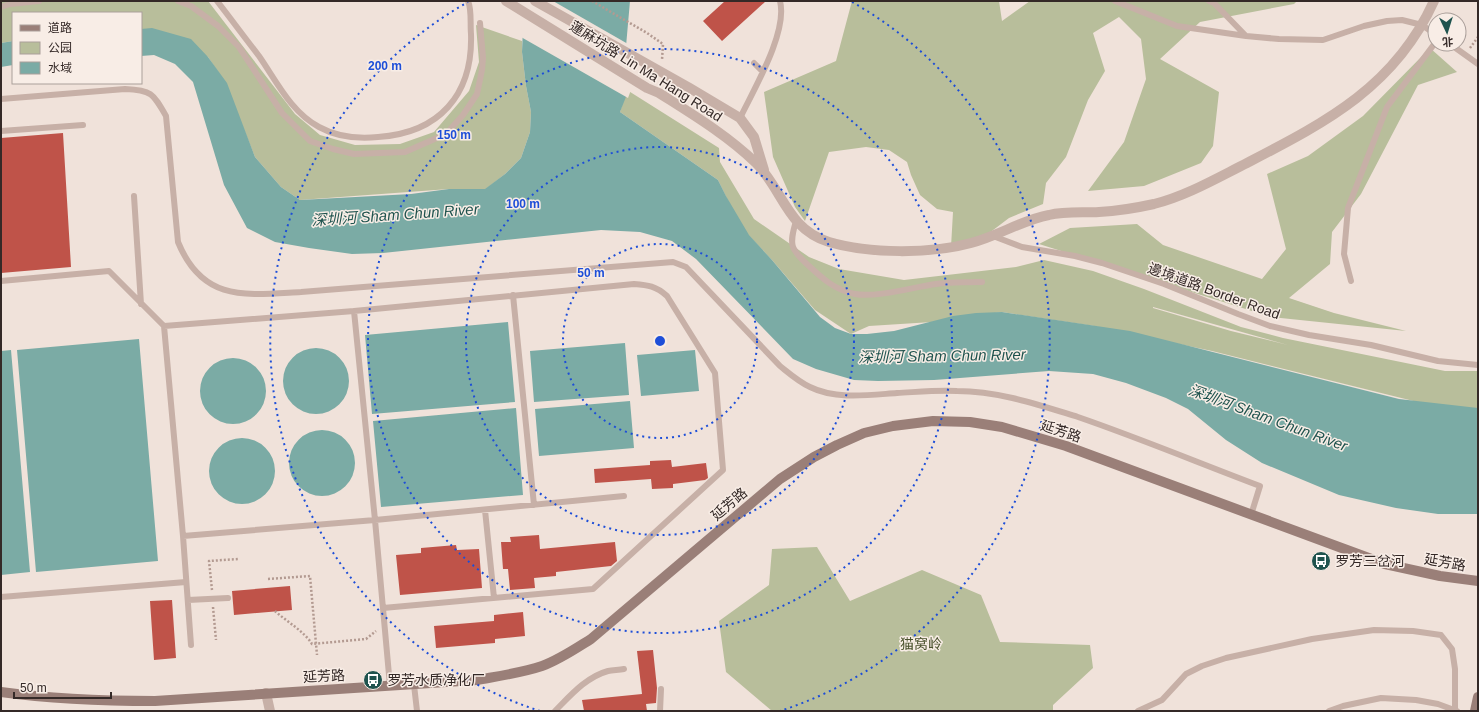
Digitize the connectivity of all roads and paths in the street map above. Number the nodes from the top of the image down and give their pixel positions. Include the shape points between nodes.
1 (39, 1) edge
2 (178, 1) edge
3 (217, 1) edge
4 (468, 1) edge
5 (535, 1) edge
6 (592, 1) edge
7 (780, 1) edge
8 (1115, 1) edge
9 (1209, 1) edge
10 (1434, 1) edge
11 (508, 2) edge
12 (1, 7) edge
13 (480, 23) dead end
14 (1422, 25) junction
15 (1427, 28) edge
16 (1246, 36) junction
17 (1428, 52) edge
18 (1461, 52) edge
19 (754, 63) dead end
20 (1478, 64) edge
21 (659, 71) junction
22 (762, 71) junction
23 (1, 99) edge
24 (740, 118) junction
25 (82, 125) dead end
26 (1, 132) edge
27 (765, 173) junction
28 (134, 196) dead end
29 (796, 221) junction
30 (992, 236) junction
31 (1, 281) edge
32 (1351, 281) dead end
33 (982, 282) dead end
34 (513, 295) junction
35 (141, 304) junction
36 (354, 311) junction
37 (164, 326) junction
38 (1478, 365) edge
39 (624, 496) dead end
40 (534, 505) junction
41 (485, 510) junction
42 (1250, 514) junction
43 (375, 520) junction
44 (183, 536) junction
45 (268, 579) dead end
46 (1478, 581) edge
47 (186, 582) junction
48 (1, 597) edge
49 (228, 598) dead end
50 (494, 598) junction
51 (188, 600) junction
52 (383, 608) junction
53 (275, 611) dead end
54 (385, 624) junction
55 (316, 644) junction
56 (191, 645) dead end
57 (317, 655) dead end
58 (624, 669) dead end
59 (414, 685) junction
60 (390, 686) junction
61 (661, 689) dead end
62 (1, 692) edge
63 (266, 693) junction
64 (1478, 697) edge
65 (270, 711) edge
66 (417, 711) edge
67 (555, 711) edge
68 (660, 711) edge
69 (1138, 711) edge
70 (1329, 711) edge
71 (1456, 711) edge
72 (1475, 711) edge

1 - 12 lane
2 - 13 lane via 191,6 218,26 239,47 282,113 310,141 354,154 405,152 446,134 463,115 476,94 483,58
3 - 4 lane via 298,112 326,131 368,138 395,136 417,129 439,116 452,102 462,86 470,62
5 - 21 street, 蓮麻坑路 Lin Ma Hang Road
6 - 21 path via 663,44
7 - 22 lane via 781,19 777,38
8 - 16 lane via 1178,26
9 - 16 lane
10 - 14 street, 蓮麻坑路 Lin Ma Hang Road
11 - 27 street, 蓮麻坑路 Lin Ma Hang Road via 730,139
14 - 15 lane
14 - 16 lane via 1402,20 1387,21 1323,40
14 - 30 street, 蓮麻坑路 Lin Ma Hang Road via 1391,68 1372,87 1342,110 1304,133 1217,178 1153,204 1097,212 1048,215
17 - 32 lane via 1387,107 1348,208 1344,254
18 - 20 lane
19 - 22 lane
21 - 24 street, 蓮麻坑路 Lin Ma Hang Road
22 - 24 lane
23 - 42 lane via 125,89 142,90 150,94 166,116 178,242 184,257 194,270 224,290 240,294 302,292 673,262 686,267 780,366 810,388 846,395 933,390 975,392 1009,397 1050,408 1108,427 1260,486
24 - 27 street, 蓮麻坑路 Lin Ma Hang Road via 754,137
25 - 26 lane
27 - 29 street, 蓮麻坑路 Lin Ma Hang Road
28 - 35 lane
29 - 30 street, 蓮麻坑路 Lin Ma Hang Road via 814,235 829,242 892,251 949,248
29 - 33 lane via 790,241 800,258 826,282 854,294 867,296 938,284
30 - 38 lane, 邊境道路 Border Road via 1022,247 1102,263 1164,284 1270,326 1438,361
31 - 35 lane via 109,272
34 - 36 lane
34 - 40 lane
34 - 50 lane via 634,284 659,289 667,296 715,373 723,470 593,589
35 - 37 lane
36 - 37 lane
36 - 43 lane
37 - 44 lane
39 - 40 lane
40 - 41 lane
41 - 43 lane
41 - 50 lane
42 - 46 main road, 延芳路 via 1385,564
42 - 59 main road, 延芳路 via 1066,446 1002,427 970,422 933,421 893,426 864,433 837,445 780,479 596,635 568,654 543,666 513,674
43 - 44 lane
43 - 52 lane
44 - 47 lane
45 - 55 path via 310,576
47 - 48 lane
47 - 51 lane
49 - 51 lane
50 - 52 lane
51 - 56 lane
52 - 54 lane
53 - 55 path via 308,636 312,644
54 - 55 path via 366,639
54 - 60 lane
55 - 57 path
58 - 67 lane via 596,676 582,685
59 - 60 main road, 延芳路
59 - 66 lane
60 - 63 main road, 延芳路
61 - 68 lane
62 - 63 main road, 延芳路 via 107,701 155,701
63 - 65 street
64 - 72 main road
69 - 71 lane via 1162,700 1186,674 1202,666 1226,658 1312,639 1374,630 1441,635 1452,649
70 - 71 lane via 1381,698 1416,700

